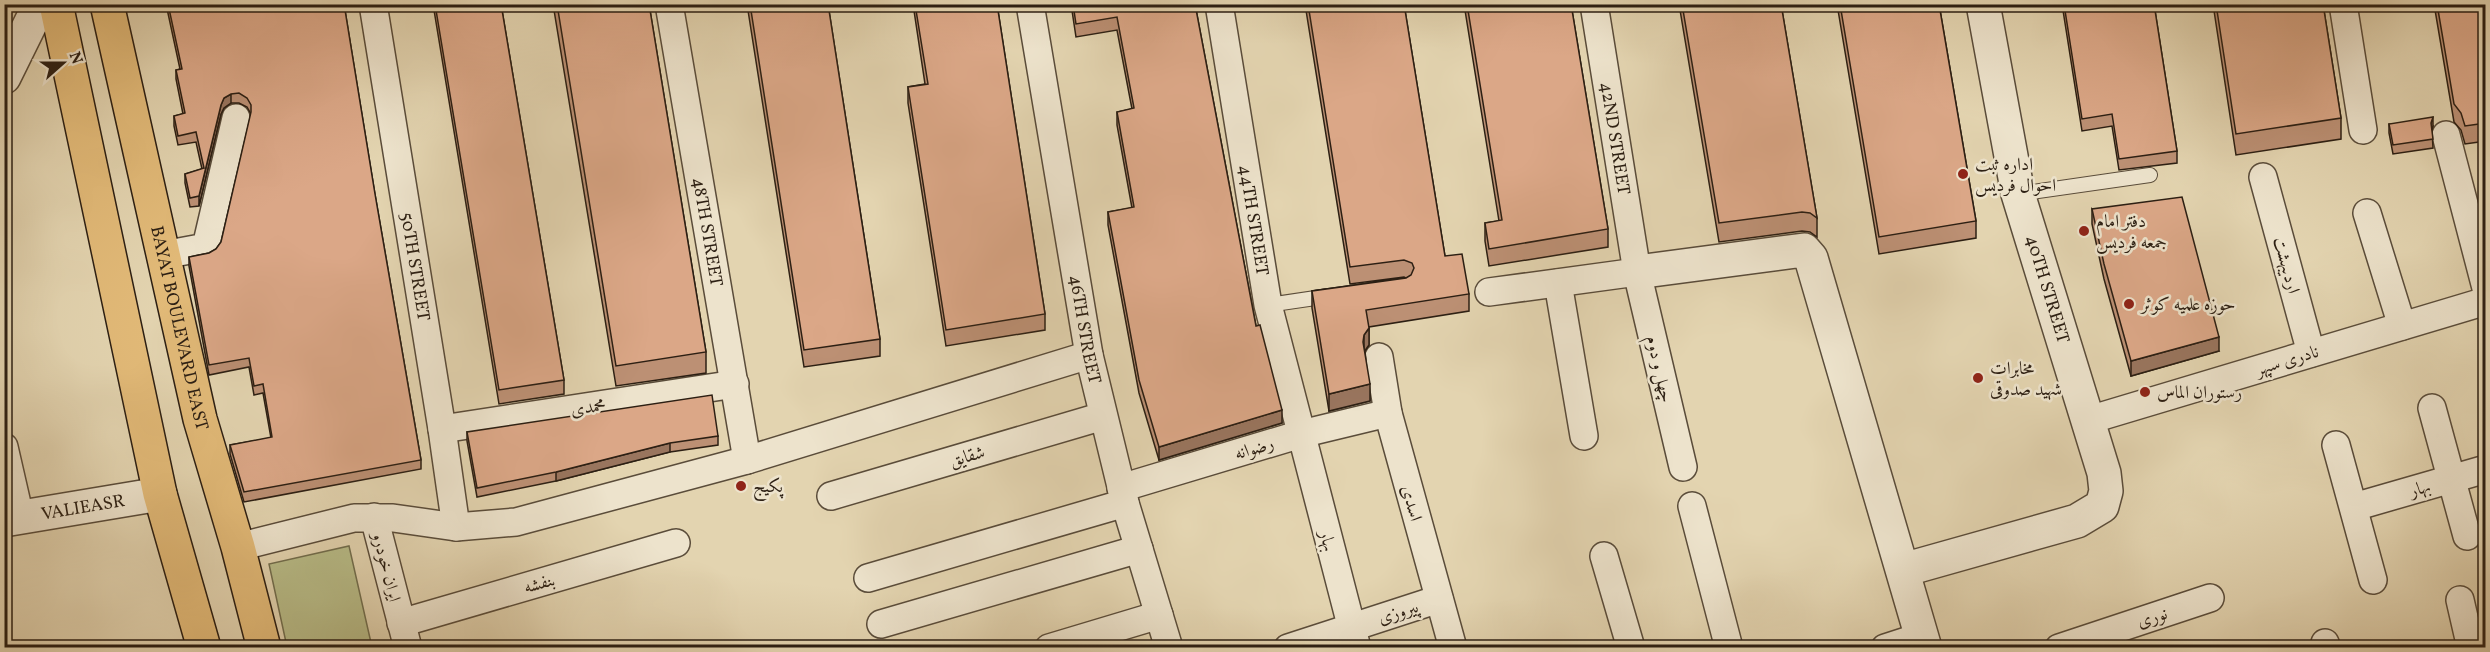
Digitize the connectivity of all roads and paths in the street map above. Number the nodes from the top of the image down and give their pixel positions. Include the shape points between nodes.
1 (40, 4) edge
2 (56, 4) edge
3 (106, 4) edge
4 (373, 4) edge
5 (669, 4) edge
6 (1030, 4) edge
7 (1219, 4) edge
8 (1594, 4) edge
9 (1983, 4) edge
10 (2343, 4) edge
11 (4, 77) edge
12 (236, 118) dead end
13 (2363, 130) dead end
14 (2446, 135) dead end
15 (2151, 175) dead end
16 (2263, 177) dead end
17 (2018, 194) junction
18 (2367, 213) dead end
19 (163, 255) junction
20 (1638, 272) junction
21 (1558, 283) junction
22 (2486, 288) edge
23 (1489, 292) dead end
24 (1348, 294) edge
25 (2486, 301) edge
26 (1268, 305) junction
27 (2402, 326) junction
28 (2311, 352) junction
29 (1089, 355) junction
30 (1379, 357) dead end
31 (735, 384) junction
32 (2432, 408) dead end
33 (1388, 413) junction
34 (1102, 416) junction
35 (2089, 420) junction
36 (442, 429) junction
37 (1301, 434) junction
38 (1584, 436) dead end
39 (2336, 445) dead end
40 (4, 447) edge
41 (747, 460) junction
42 (1683, 467) dead end
43 (2486, 469) edge
44 (2453, 478) junction
45 (160, 494) junction
46 (1123, 495) junction
47 (831, 496) dead end
48 (1692, 506) dead end
49 (2354, 507) junction
50 (374, 517) junction
51 (12, 518) edge
52 (456, 527) junction
53 (2467, 536) dead end
54 (676, 543) dead end
55 (238, 547) junction
56 (1139, 549) junction
57 (1604, 556) dead end
58 (1903, 570) junction
59 (868, 578) dead end
60 (2373, 580) dead end
61 (2210, 598) dead end
62 (1439, 599) junction
63 (2460, 600) dead end
64 (1159, 615) junction
65 (881, 624) dead end
66 (405, 635) edge
67 (1353, 637) edge
68 (1924, 642) edge
69 (2472, 645) edge
70 (204, 648) edge
71 (264, 648) edge
72 (1049, 648) edge
73 (1169, 648) edge
74 (1288, 648) edge
75 (1453, 648) edge
76 (1631, 648) edge
77 (1729, 648) edge
78 (1885, 648) edge
79 (2059, 648) edge

1 - 11 street
2 - 45 main road
3 - 19 main road, BAYAT BOULEVARD EAST
4 - 36 street, 50TH STREET
5 - 31 street, 48TH STREET
6 - 29 street, 46TH STREET
7 - 26 street, 44TH STREET
8 - 20 street, 42ND STREET
9 - 17 street, 40TH STREET
10 - 13 street
12 - 19 street via 206,247
14 - 22 street
15 - 17 lane
16 - 28 street, اردیبهشت
17 - 35 street, 40TH STREET
18 - 27 street
19 - 55 main road, BAYAT BOULEVARD EAST via 200,419
20 - 21 street
20 - 42 street, چهل و دوم
20 - 58 street via 1804,250 1811,258
21 - 23 street
21 - 38 street
24 - 26 lane
25 - 27 street, نادری سپهر
26 - 37 street, 44TH STREET
27 - 28 street, نادری سپهر
28 - 35 street, نادری سپهر
29 - 34 street, 46TH STREET
29 - 41 street
30 - 33 street, اسدی
31 - 36 street, محمدی
31 - 41 street, 48TH STREET
32 - 44 street
33 - 37 street, رضوانه
33 - 62 street, اسدی
34 - 46 street, 46TH STREET
34 - 47 street, شقایق
35 - 58 street, 40TH STREET via 2106,491 2102,506 2077,521
36 - 52 street, 50TH STREET
37 - 46 street, رضوانه
37 - 67 street, بهار
39 - 49 street
40 - 51 street
41 - 52 street via 516,522
43 - 44 street, بهار
44 - 49 street, بهار
44 - 53 street
45 - 51 street, VALIEASR
45 - 70 main road
46 - 56 street, 46TH STREET
46 - 59 street, رضوانه
48 - 77 street
49 - 60 street
50 - 52 street
50 - 55 street, ایران خودرو via 354,518
50 - 66 street, ایران خودرو
54 - 66 street, بنفشه
55 - 71 main road, BAYAT BOULEVARD EAST
56 - 64 street, 46TH STREET
56 - 65 street
57 - 76 street
58 - 68 street
61 - 79 street, نوری
62 - 67 street, پیروزی
62 - 75 street, اسدی
63 - 69 street
64 - 72 street
64 - 73 street, 46TH STREET
67 - 74 street, پیروزی
68 - 78 street

